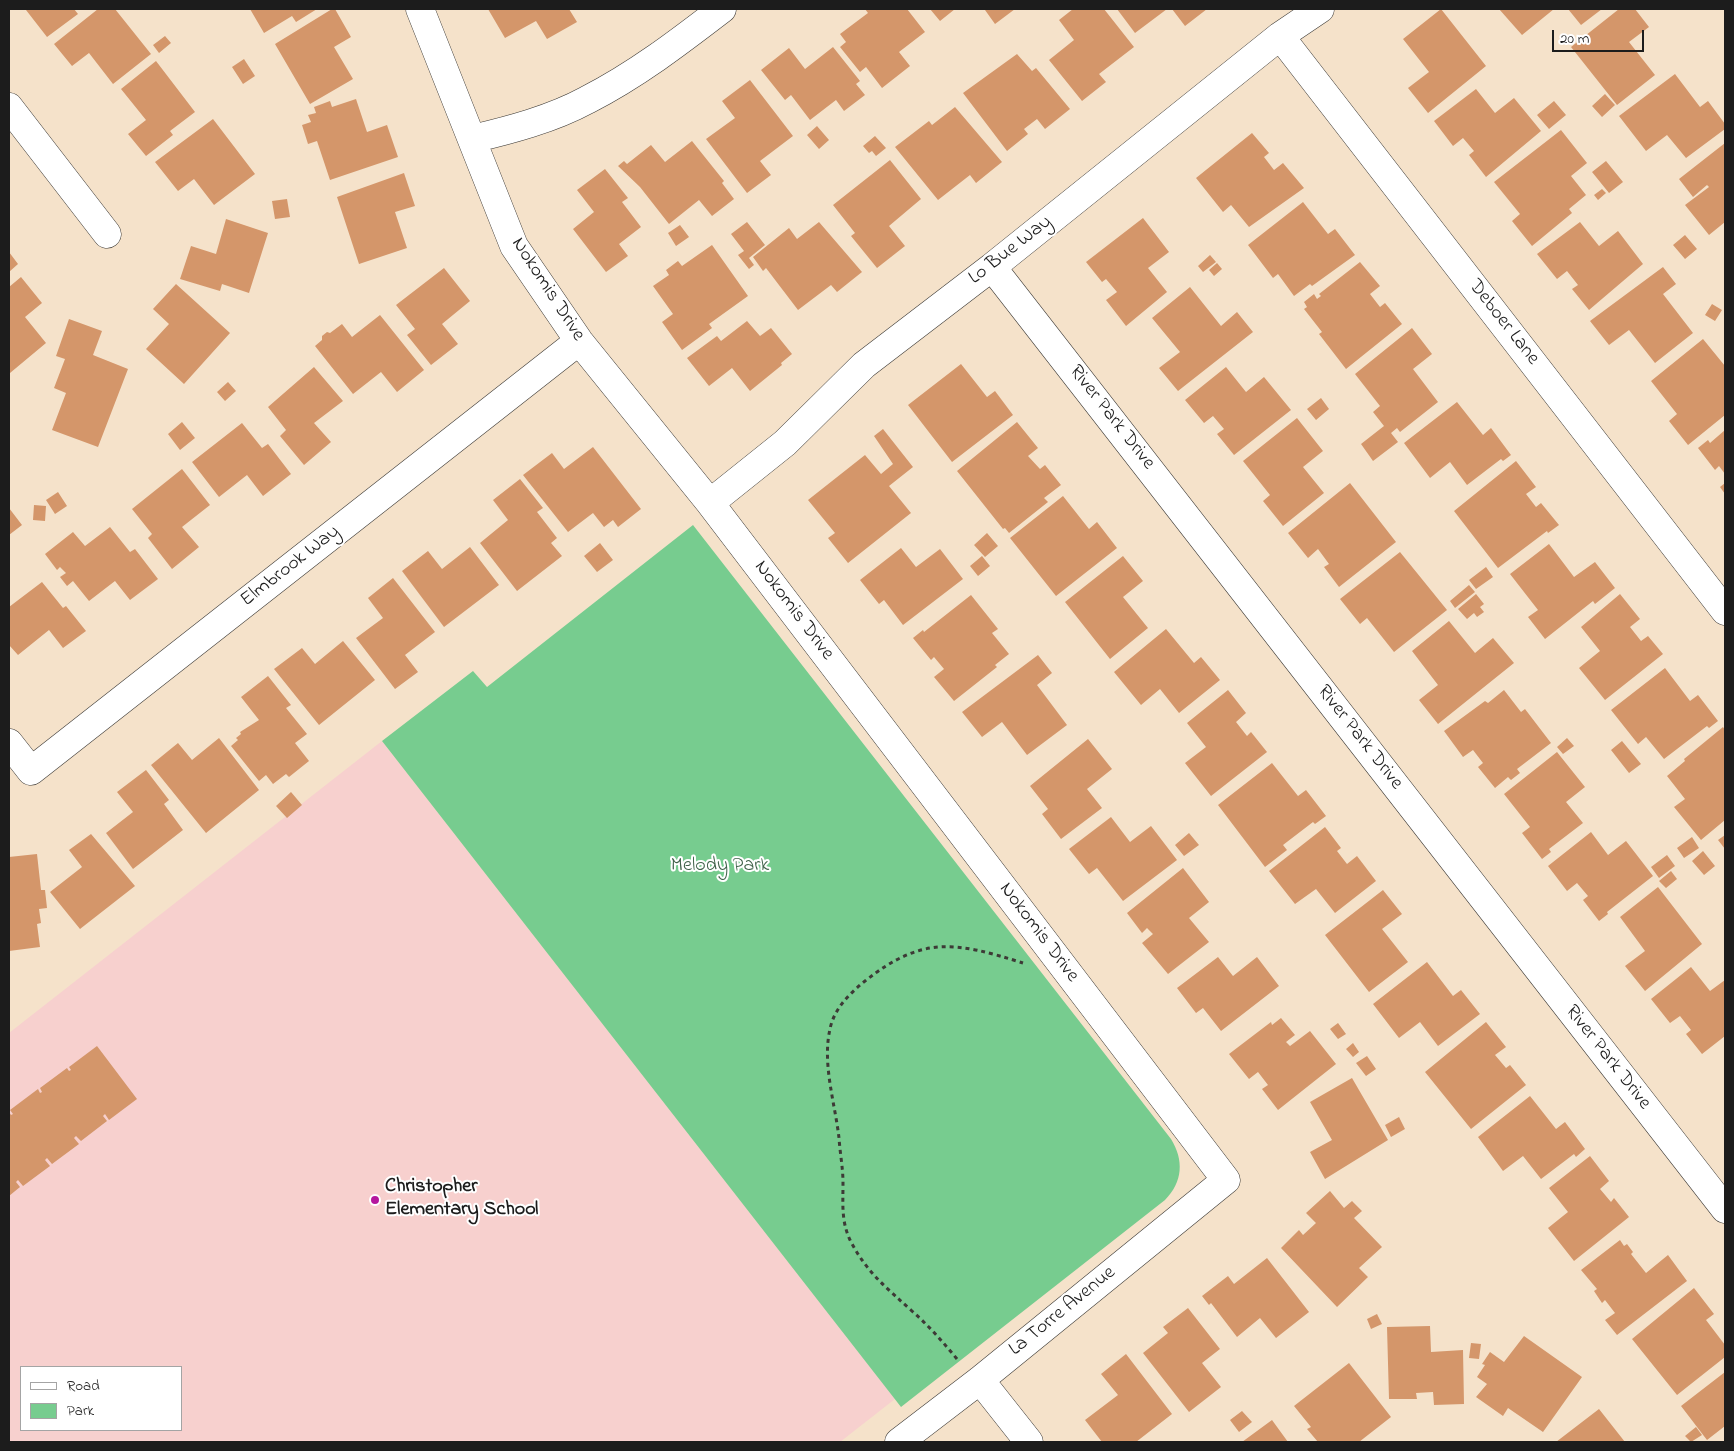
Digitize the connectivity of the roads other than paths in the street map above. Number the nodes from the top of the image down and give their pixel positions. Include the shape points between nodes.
1 (420, 9) edge
2 (722, 9) edge
3 (1320, 9) edge
4 (1280, 36) junction
5 (9, 107) edge
6 (472, 140) junction
7 (107, 234) dead end
8 (992, 267) junction
9 (579, 341) junction
10 (710, 503) junction
11 (1725, 611) edge
12 (9, 743) edge
13 (1226, 1180) joint
14 (1725, 1209) edge
15 (980, 1380) junction
16 (899, 1442) edge
17 (1029, 1442) edge

1 - 6 street, Nokomis Drive
2 - 6 street via 664,54 586,101 514,129
3 - 4 street, Lo Bue Way
4 - 8 street, Lo Bue Way
4 - 11 street, Deboer Lane
5 - 7 street
6 - 9 street, Nokomis Drive via 514,246
8 - 10 street, Lo Bue Way via 864,365 785,443
8 - 14 street, River Park Drive
9 - 10 street, Nokomis Drive
9 - 12 street, Elmbrook Way via 31,771
10 - 13 street, Nokomis Drive
13 - 15 street, La Torre Avenue
15 - 16 street, La Torre Avenue
15 - 17 street

